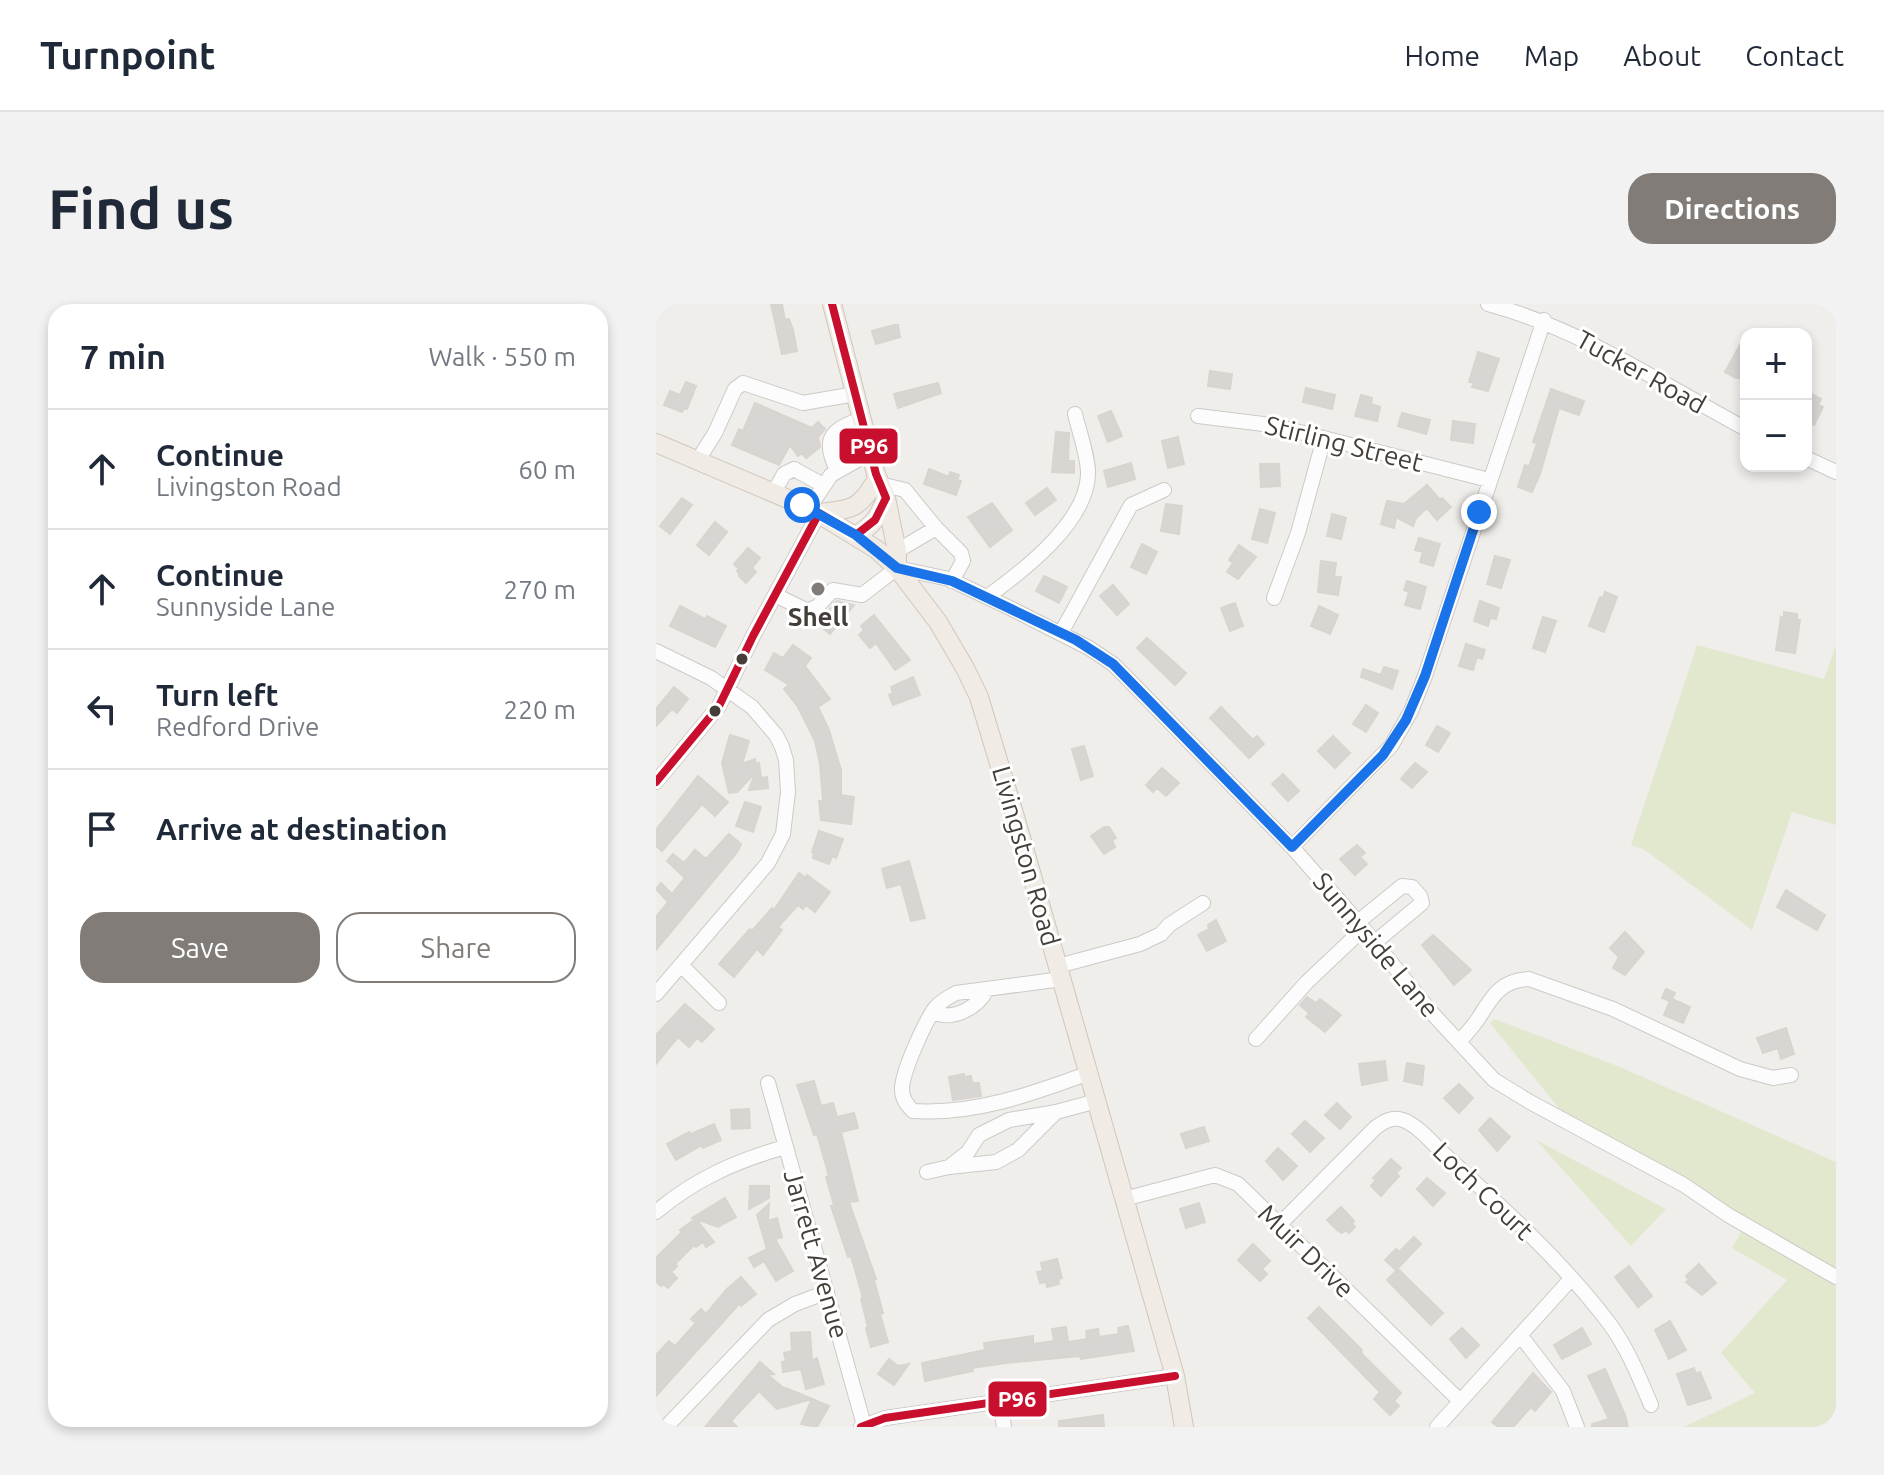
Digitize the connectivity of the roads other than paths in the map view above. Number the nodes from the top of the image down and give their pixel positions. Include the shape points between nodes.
1 (832, 304) edge
2 (1488, 304) edge
3 (1544, 320) junction
4 (855, 394) junction
5 (1075, 414) dead end
6 (1198, 416) dead end
7 (862, 419) junction
8 (1740, 426) edge
9 (1324, 438) junction
10 (656, 443) edge
11 (872, 452) junction
12 (698, 460) junction
13 (1812, 461) edge
14 (837, 470) junction
15 (1836, 472) edge
16 (1489, 480) junction
17 (823, 485) junction
18 (880, 486) junction
19 (1164, 490) dead end
20 (774, 492) junction
21 (814, 511) junction
22 (936, 528) junction
23 (856, 535) junction
24 (897, 559) junction
25 (952, 581) junction
26 (775, 595) junction
27 (987, 597) junction
28 (1274, 598) dead end
29 (1061, 633) junction
30 (656, 651) edge
31 (728, 688) junction
32 (656, 782) edge
33 (1292, 847) junction
34 (1203, 903) dead end
35 (1361, 925) junction
36 (1374, 943) junction
37 (681, 965) junction
38 (1060, 973) junction
39 (656, 994) edge
40 (719, 1003) dead end
41 (1256, 1039) dead end
42 (1459, 1042) junction
43 (1089, 1073) junction
44 (1791, 1075) dead end
45 (768, 1083) dead end
46 (1097, 1101) junction
47 (1056, 1112) junction
48 (785, 1147) junction
49 (949, 1167) junction
50 (927, 1172) dead end
51 (1124, 1199) junction
52 (656, 1212) edge
53 (1279, 1225) junction
54 (1836, 1277) edge
55 (1571, 1279) junction
56 (827, 1292) junction
57 (1521, 1336) junction
58 (1175, 1376) junction
59 (1000, 1400) junction
60 (1460, 1401) junction
61 (1651, 1405) dead end
62 (863, 1426) edge
63 (666, 1427) edge
64 (1004, 1427) edge
65 (1184, 1427) edge
66 (1437, 1427) edge
67 (1577, 1427) edge

1 - 4 main road
2 - 3 street, Tucker Road
3 - 8 street, Tucker Road
3 - 16 street
4 - 7 main road
4 - 12 street via 803,403 743,383
5 - 27 street via 1088,475 1077,512 1054,541
6 - 9 street, Stirling Street via 1262,423
7 - 11 main road
7 - 14 street via 834,432 831,457
9 - 16 street, Stirling Street
9 - 28 street
10 - 12 main road, Livingston Road
11 - 14 street
11 - 18 main road
12 - 20 main road, Livingston Road
13 - 15 street
14 - 17 street
16 - 33 street via 1411,711 1383,755
17 - 20 street via 794,469 784,474
17 - 21 street
18 - 21 main road via 852,509
18 - 22 street via 905,490
18 - 23 main road via 881,511 869,529
18 - 24 main road
19 - 29 street via 1131,505
20 - 21 main road, Livingston Road
21 - 23 main road, Livingston Road
21 - 26 street
22 - 24 street
22 - 25 street via 961,553 963,561
23 - 24 main road, Livingston Road
24 - 25 street, Sunnyside Lane
24 - 26 street via 862,595 833,590 808,611
24 - 38 main road, Livingston Road via 979,697
25 - 27 street, Sunnyside Lane
26 - 31 street
27 - 29 street, Sunnyside Lane
29 - 33 street, Sunnyside Lane via 1113,664
30 - 31 street
31 - 32 street
31 - 37 street via 752,707 782,747 788,775 785,822 768,863
33 - 35 street, Sunnyside Lane
34 - 38 street via 1161,934
35 - 36 street, Sunnyside Lane
35 - 36 street via 1402,886 1420,896 1422,903
35 - 41 street
36 - 42 street, Sunnyside Lane
37 - 39 street
37 - 40 street
38 - 43 main road, Livingston Road
38 - 43 street via 987,989 982,999 950,1017 933,1011 907,1068 905,1103 913,1111 979,1107
42 - 44 street via 1500,987 1529,979 1613,1009 1740,1069 1773,1078
42 - 54 street, Sunnyside Lane via 1512,1092 1684,1185
43 - 46 main road, Livingston Road
45 - 48 street, Jarrett Avenue
46 - 47 street
46 - 51 main road, Livingston Road
47 - 49 street via 992,1128
47 - 49 street via 1018,1150 996,1162
48 - 52 street via 709,1174
48 - 56 street, Jarrett Avenue
49 - 50 street
51 - 53 street, Muir Drive via 1215,1175 1238,1184
51 - 58 main road, Livingston Road
53 - 55 street, Loch Court via 1375,1128 1401,1119 1457,1166
53 - 60 street, Muir Drive
55 - 57 street
55 - 61 street, Loch Court via 1611,1325
56 - 62 street, Jarrett Avenue
56 - 63 street via 768,1320
57 - 60 street
57 - 67 street via 1563,1391
58 - 59 street
58 - 65 main road, Livingston Road
59 - 62 street
59 - 64 street
60 - 66 street

